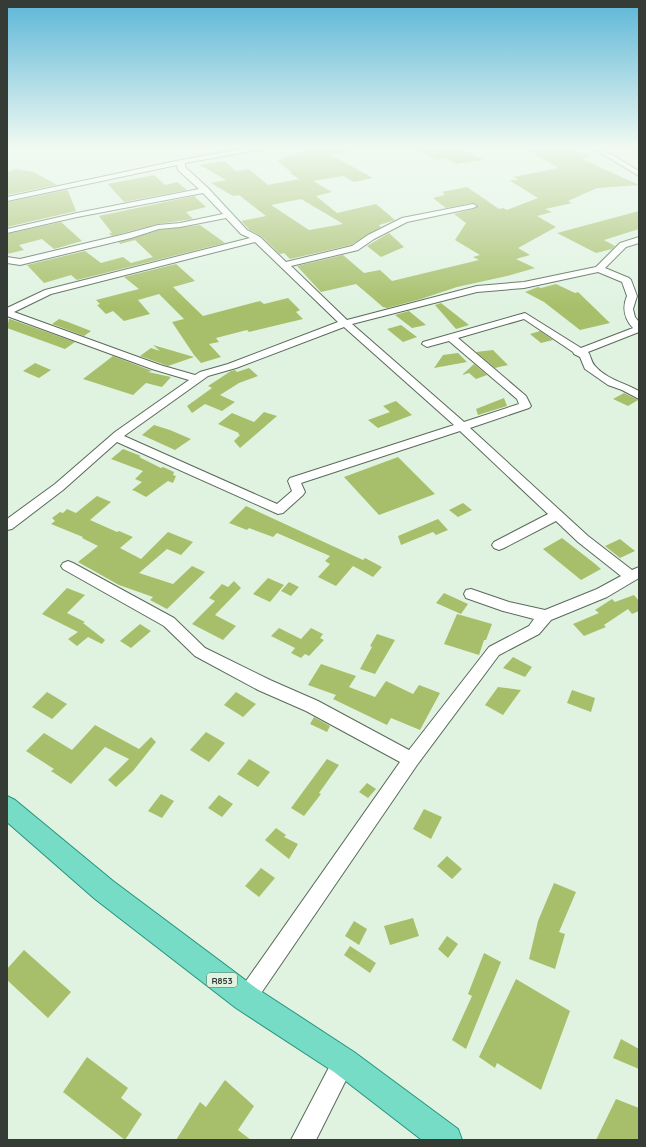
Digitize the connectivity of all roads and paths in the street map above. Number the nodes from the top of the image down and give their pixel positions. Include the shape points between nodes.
1 (151, 201) edge
2 (215, 201) edge
3 (473, 206) dead end
4 (229, 215) junction
5 (7, 231) edge
6 (258, 239) junction
7 (639, 240) edge
8 (7, 260) edge
9 (285, 265) junction
10 (599, 268) junction
11 (7, 313) edge
12 (345, 323) junction
13 (639, 328) edge
14 (451, 337) junction
15 (427, 344) dead end
16 (578, 352) junction
17 (198, 379) junction
18 (639, 396) edge
19 (462, 426) junction
20 (116, 437) junction
21 (557, 515) junction
22 (7, 526) edge
23 (499, 545) dead end
24 (68, 566) dead end
25 (634, 574) edge
26 (471, 594) dead end
27 (546, 616) junction
28 (411, 760) junction
29 (7, 807) edge
30 (246, 998) junction
31 (344, 1062) junction
32 (303, 1140) edge
33 (447, 1140) edge

1 - 5 street
2 - 4 street
3 - 9 street via 405,220 371,237 356,248
4 - 6 street via 244,232
4 - 8 street via 158,227 20,262
6 - 9 street
6 - 11 street via 48,292
7 - 10 street via 623,244
9 - 12 street
10 - 12 street via 524,285 478,289
10 - 13 street via 626,280 632,296 628,304 631,321
11 - 17 street
12 - 17 street via 232,366 204,374
12 - 19 street
13 - 16 street
14 - 15 street
14 - 16 street via 525,316
14 - 19 street via 522,398 525,406
16 - 18 street via 585,355 589,367 600,375
17 - 20 street
19 - 20 street via 294,481 299,492 278,510
19 - 21 street
20 - 22 street via 59,487
21 - 23 street
21 - 25 street via 583,539
24 - 28 street via 169,622 200,652 264,685 319,709
25 - 27 street via 602,593
26 - 27 street via 492,603
27 - 28 street via 534,630 494,651
28 - 30 street
29 - 30 main road, R853 via 104,890
30 - 31 main road, R853
31 - 32 street
31 - 33 main road, R853

